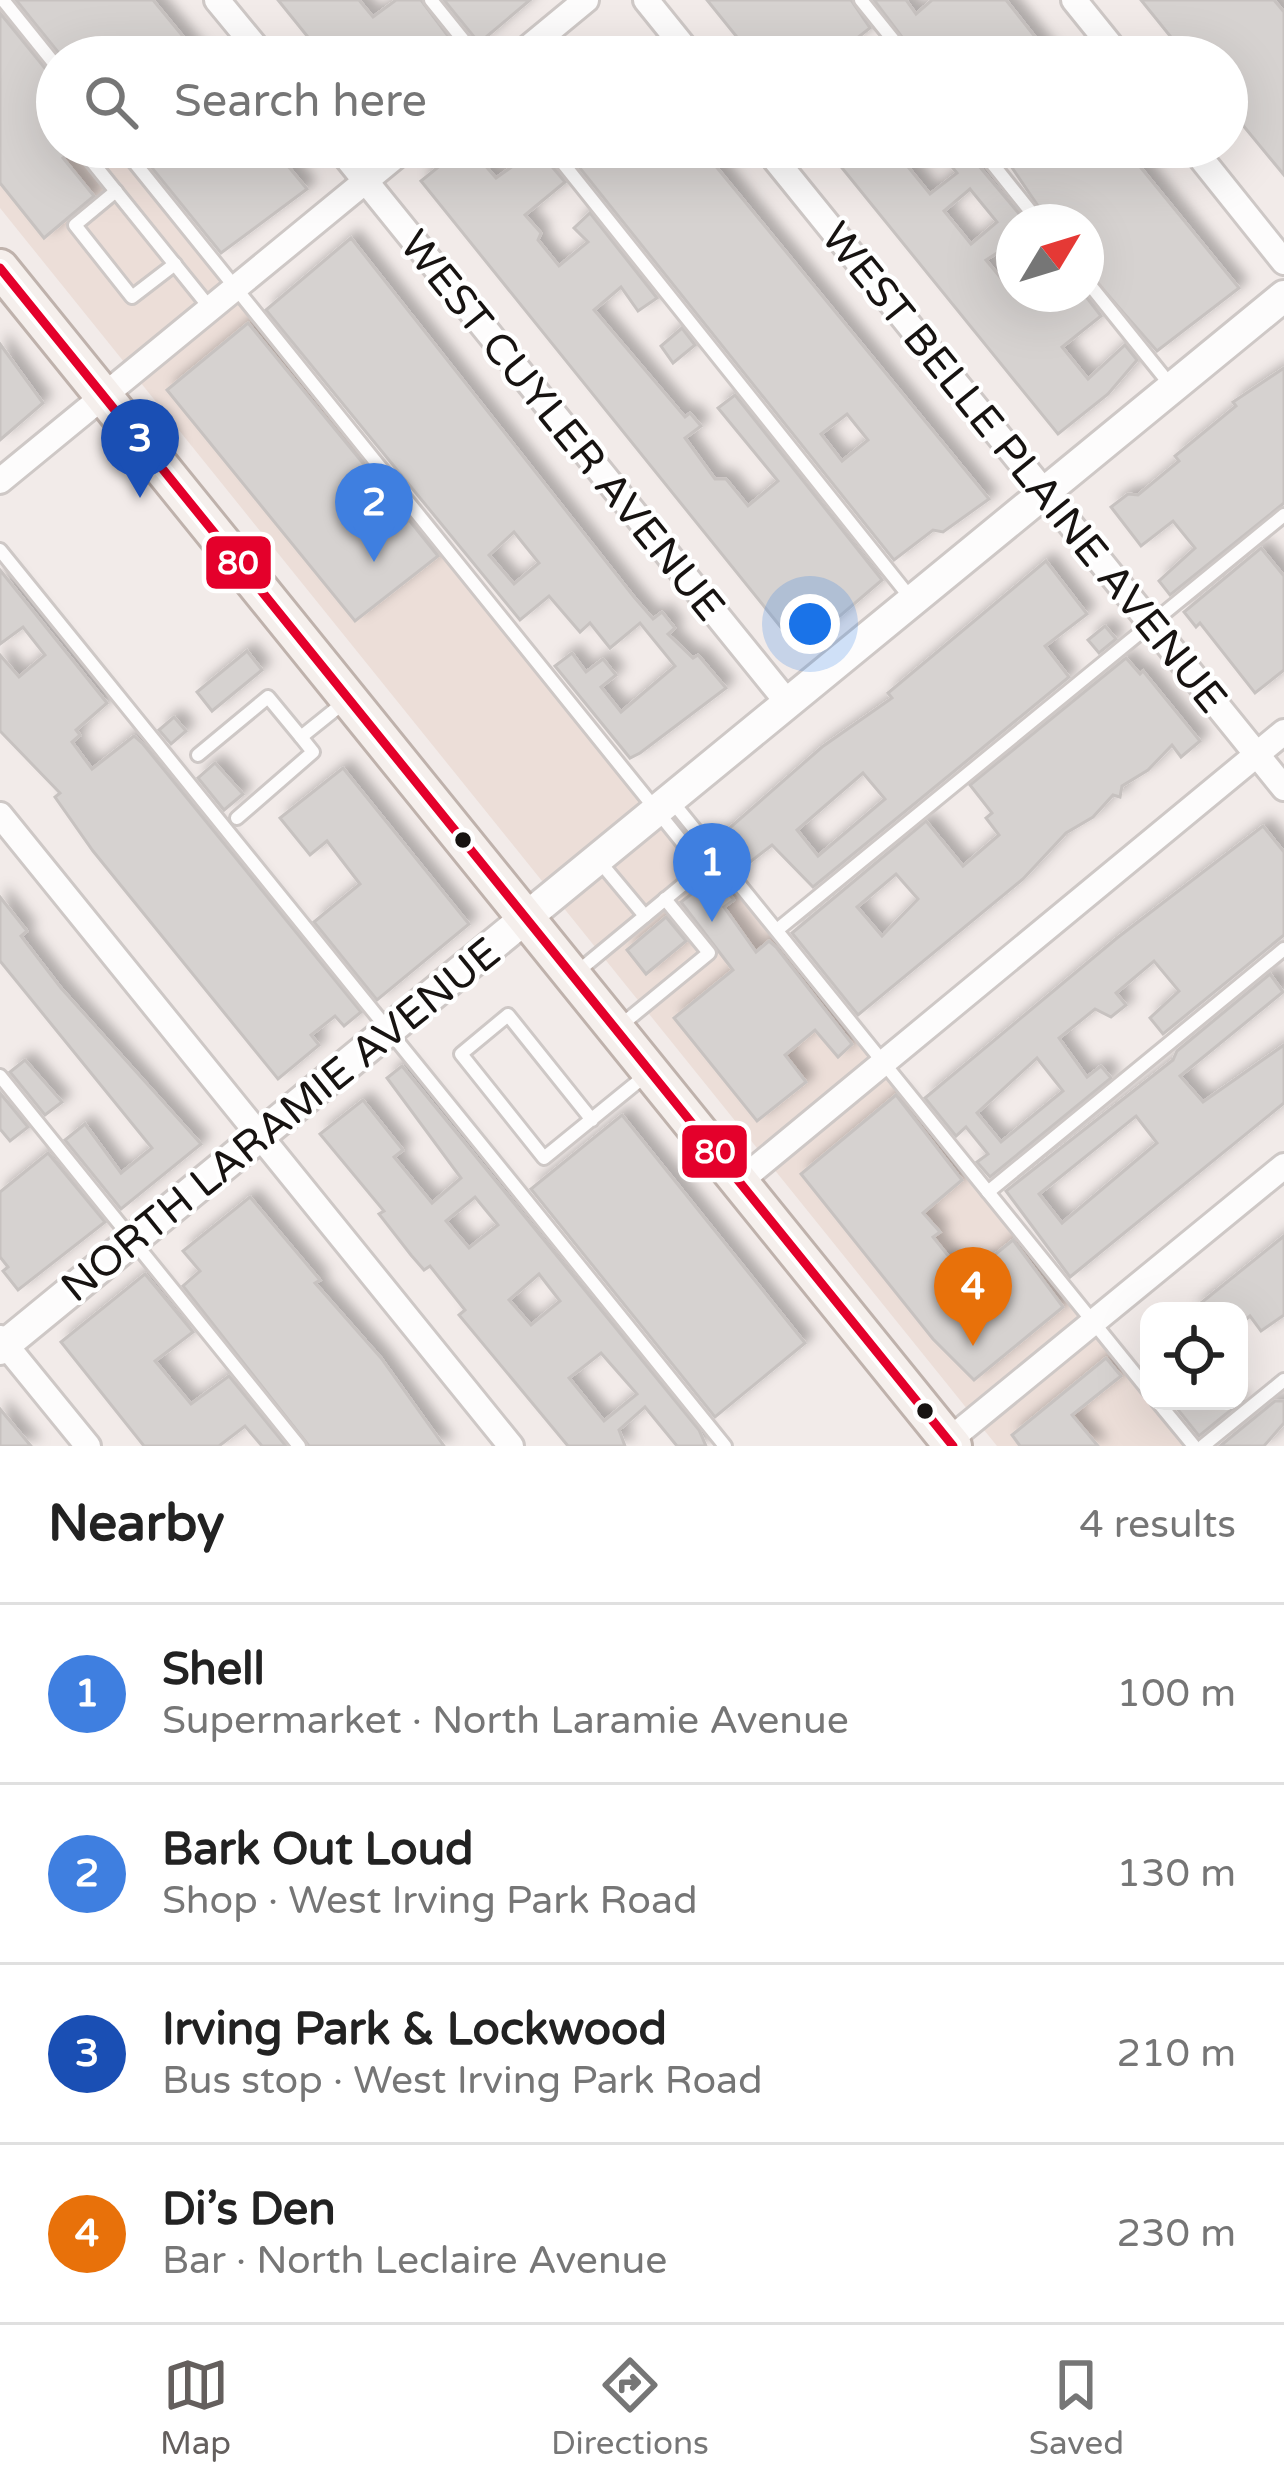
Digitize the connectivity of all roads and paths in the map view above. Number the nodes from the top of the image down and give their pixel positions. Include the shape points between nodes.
1 (3, 0) edge
2 (218, 0) edge
3 (431, 0) edge
4 (586, 0) edge
5 (646, 0) edge
6 (861, 0) edge
7 (1074, 0) edge
8 (247, 36) edge
9 (460, 36) edge
10 (542, 36) edge
11 (675, 36) edge
12 (890, 36) edge
13 (1103, 36) edge
14 (36, 41) edge
15 (97, 168) edge
16 (139, 168) edge
17 (355, 168) edge
18 (381, 168) edge
19 (567, 168) edge
20 (782, 168) edge
21 (996, 168) edge
22 (1209, 168) edge
23 (365, 181) junction
24 (116, 191) junction
25 (1025, 204) edge
26 (1284, 262) edge
27 (175, 264) junction
28 (0, 268) edge
29 (235, 288) junction
30 (1284, 296) edge
31 (1104, 303) edge
32 (210, 308) junction
33 (1172, 388) junction
34 (103, 396) junction
35 (0, 481) edge
36 (1045, 492) junction
37 (1284, 515) edge
38 (0, 550) edge
39 (913, 601) junction
40 (1151, 624) junction
41 (348, 699) junction
42 (788, 703) junction
43 (1284, 732) edge
44 (302, 737) junction
45 (197, 754) dead end
46 (1257, 754) junction
47 (1284, 788) edge
48 (664, 805) junction
49 (0, 815) edge
50 (237, 818) dead end
51 (598, 859) junction
52 (665, 899) junction
53 (645, 916) junction
54 (526, 918) junction
55 (777, 930) junction
56 (1284, 949) edge
57 (572, 976) junction
58 (389, 1030) junction
59 (616, 1030) junction
60 (884, 1063) junction
61 (650, 1072) junction
62 (0, 1076) edge
63 (592, 1120) junction
64 (259, 1137) junction
65 (1284, 1166) edge
66 (739, 1182) junction
67 (988, 1192) junction
68 (133, 1240) junction
69 (1094, 1322) junction
70 (2, 1344) edge
71 (1140, 1379) edge
72 (1284, 1380) edge
73 (1165, 1410) edge
74 (948, 1444) edge
75 (88, 1446) edge
76 (299, 1446) edge
77 (511, 1446) edge
78 (725, 1446) edge
79 (1198, 1446) edge

1 - 14 lane
2 - 8 street
3 - 9 lane
4 - 10 street
5 - 11 street
6 - 12 lane
7 - 13 street
15 - 24 lane
16 - 29 lane
17 - 23 street, WEST CUYLER AVENUE
18 - 23 street
19 - 39 lane
20 - 36 street, WEST BELLE PLAINE AVENUE
21 - 25 lane
22 - 26 street
23 - 29 street
23 - 42 street, WEST CUYLER AVENUE
24 - 27 lane
24 - 27 lane via 75,225 132,297
27 - 32 lane
28 - 34 main road
29 - 32 street
29 - 48 lane
30 - 33 street, NORTH LARAMIE AVENUE
31 - 33 lane
32 - 34 street
33 - 36 street, NORTH LARAMIE AVENUE
34 - 35 street
34 - 41 main road
36 - 39 street, NORTH LARAMIE AVENUE
36 - 40 street, WEST BELLE PLAINE AVENUE
37 - 40 lane
38 - 58 lane
39 - 42 street, NORTH LARAMIE AVENUE
40 - 46 street, WEST BELLE PLAINE AVENUE
40 - 55 lane
41 - 44 lane
41 - 54 main road
42 - 48 street, NORTH LARAMIE AVENUE
43 - 46 street
44 - 45 lane via 268,697
44 - 50 lane via 313,752
46 - 47 street, WEST BELLE PLAINE AVENUE
46 - 60 street
48 - 51 street, NORTH LARAMIE AVENUE
48 - 52 lane via 703,868
48 - 55 lane
49 - 64 street
51 - 53 lane
51 - 54 street, NORTH LARAMIE AVENUE
52 - 53 lane
52 - 59 lane via 709,953
53 - 57 lane
54 - 57 main road
54 - 58 street, NORTH LARAMIE AVENUE
55 - 60 lane
56 - 67 lane
57 - 59 main road
58 - 64 street, NORTH LARAMIE AVENUE
58 - 78 lane
59 - 61 main road
60 - 66 street
60 - 67 lane
61 - 63 lane
61 - 66 main road
62 - 68 lane
63 - 63 lane via 508,1015 460,1054 544,1158
64 - 68 street, NORTH LARAMIE AVENUE
64 - 77 street
65 - 69 street
66 - 74 main road
67 - 69 lane
68 - 70 street, NORTH LARAMIE AVENUE
68 - 76 lane
69 - 71 lane
69 - 74 street
70 - 75 street
72 - 79 lane
73 - 79 lane

